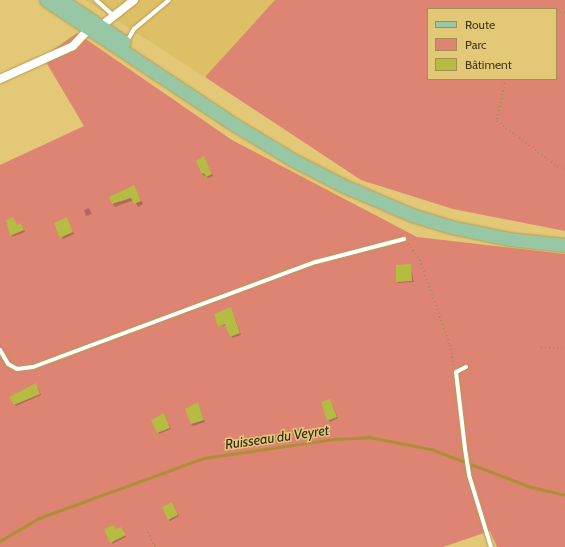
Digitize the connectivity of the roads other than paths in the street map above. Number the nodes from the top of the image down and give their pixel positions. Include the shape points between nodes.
1 (46, 0) edge
2 (55, 0) edge
3 (62, 0) edge
4 (96, 0) edge
5 (134, 0) edge
6 (169, 0) edge
7 (114, 16) junction
8 (96, 28) junction
9 (125, 45) junction
10 (136, 60) junction
11 (0, 79) edge
12 (404, 239) road end
13 (565, 239) edge
14 (565, 245) edge
15 (0, 350) edge
16 (466, 367) dead end
17 (491, 547) edge

1 - 8 main road
2 - 8 lane
3 - 8 main road
4 - 7 lane
5 - 7 street
6 - 9 lane via 134,29
7 - 8 street
8 - 9 main road
8 - 10 main road
8 - 11 street via 73,46
9 - 10 lane
9 - 13 main road via 254,128 371,192 420,211 475,227
10 - 14 main road via 268,146 370,198 412,215 459,229 509,240
12 - 15 lane via 316,262 33,367 17,369 8,364
16 - 17 lane via 456,372 469,475

